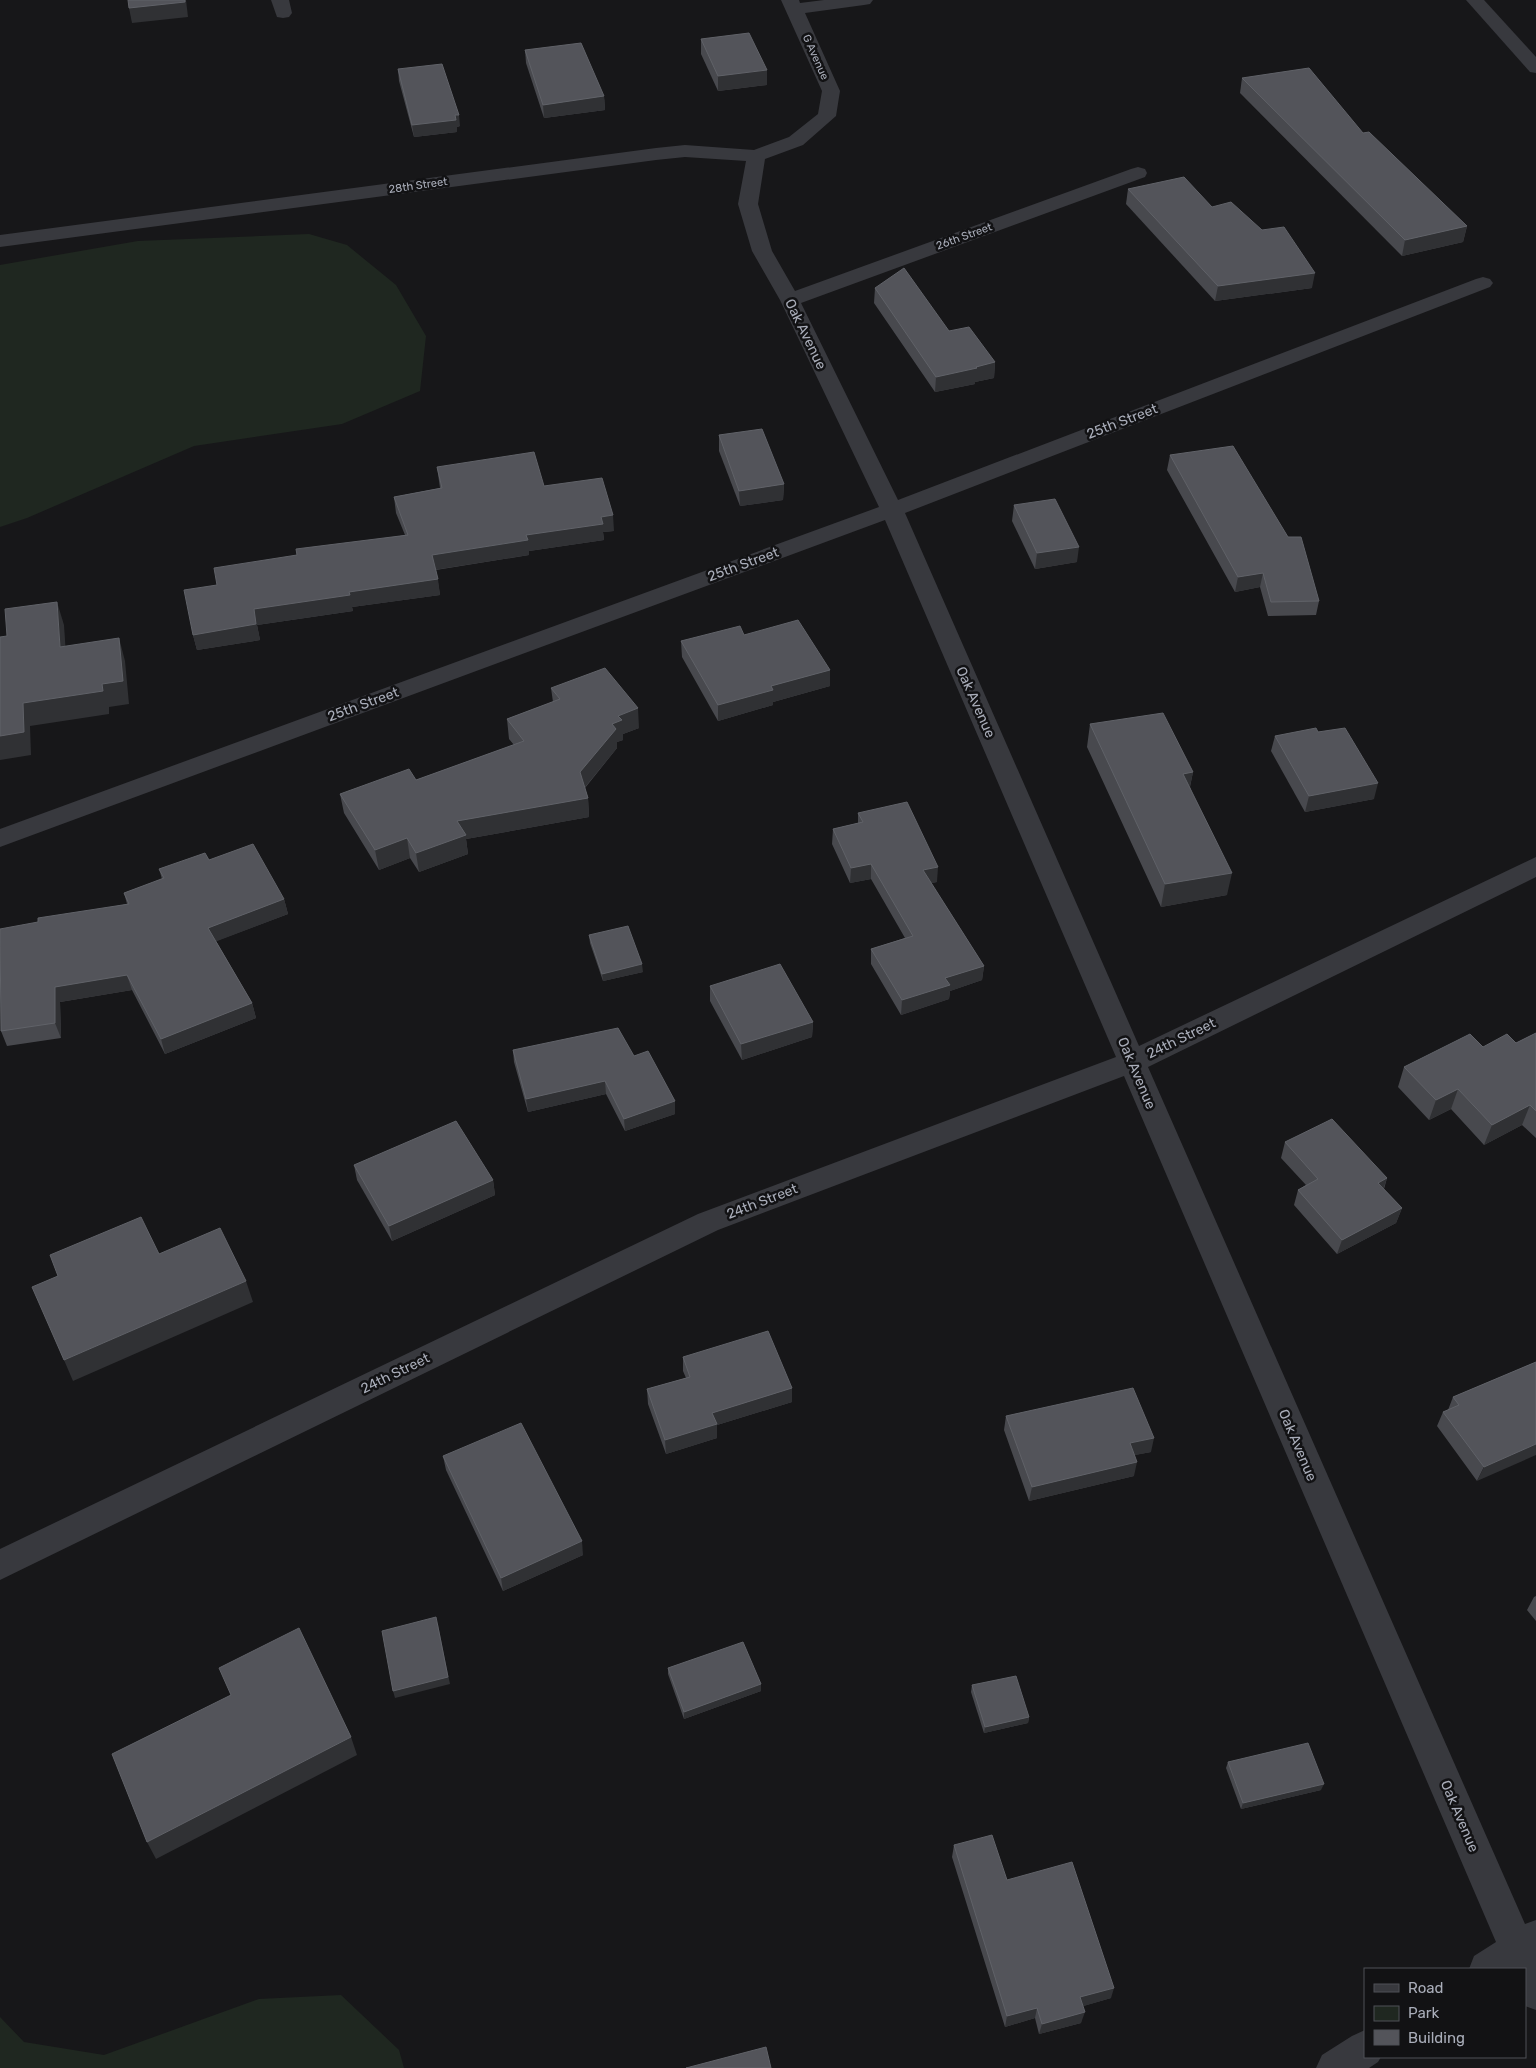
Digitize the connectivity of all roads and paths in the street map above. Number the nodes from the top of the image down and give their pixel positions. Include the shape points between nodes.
1 (864, 0) edge
2 (1475, 0) edge
3 (792, 4) edge
4 (1536, 68) edge
5 (827, 116) joint
6 (756, 156) junction
7 (1138, 172) dead end
8 (0, 241) edge
9 (1483, 283) dead end
10 (790, 300) junction
11 (892, 510) junction
12 (1, 838) edge
13 (1536, 866) edge
14 (1132, 1062) junction
15 (0, 1565) edge
16 (1527, 1944) edge
17 (1489, 1968) edge
18 (1536, 1992) edge
19 (1364, 2050) edge
20 (1335, 2068) edge

1 - 3 street
2 - 4 street
3 - 5 street, G Avenue via 832,91
5 - 6 street, 28th Street via 796,141
6 - 8 street, 28th Street via 685,151 656,154
6 - 10 street, Oak Avenue via 748,204 762,251
7 - 10 street, 26th Street
9 - 11 street, 25th Street
10 - 11 street, Oak Avenue
11 - 12 street, 25th Street
11 - 14 street, Oak Avenue
13 - 14 street, 24th Street
14 - 15 street, 24th Street via 708,1222
14 - 16 street, Oak Avenue
16 - 17 street
16 - 18 street, Oak Avenue
19 - 20 street

